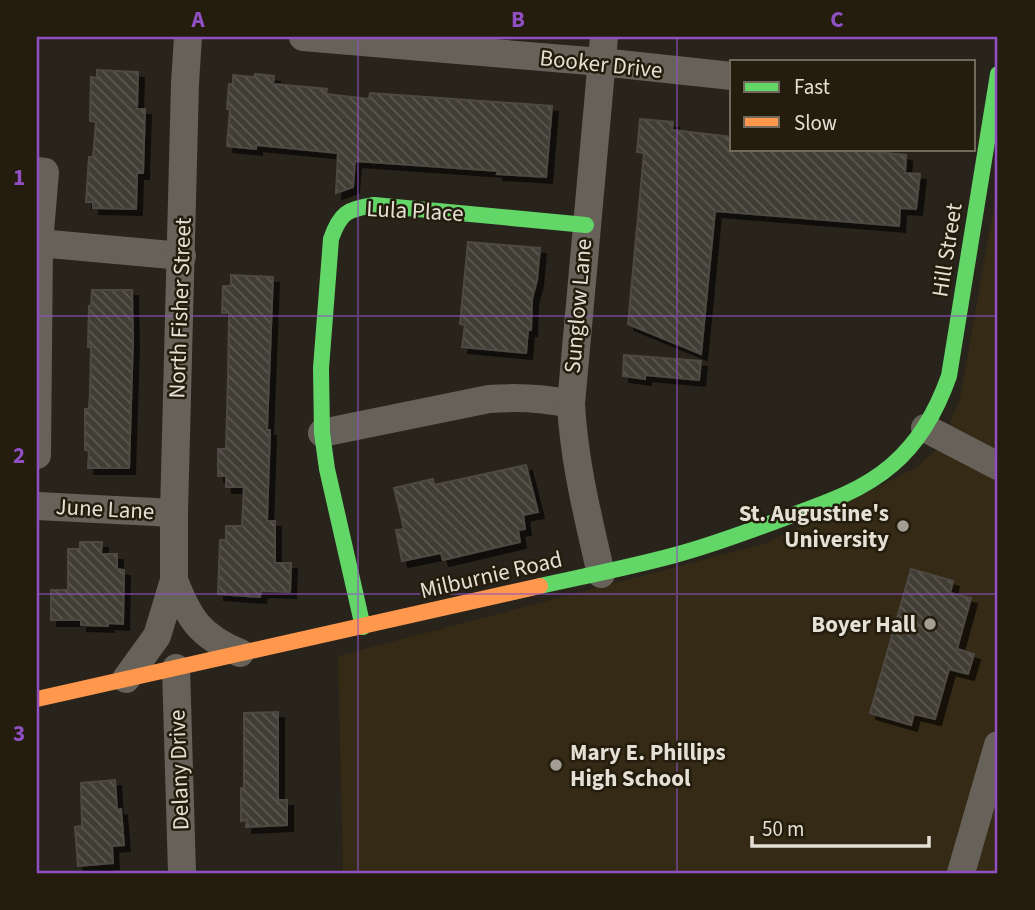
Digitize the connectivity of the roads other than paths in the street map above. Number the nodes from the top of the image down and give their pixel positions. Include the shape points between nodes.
1 (188, 37) edge
2 (303, 37) edge
3 (602, 50) edge
4 (998, 74) edge
5 (730, 76) edge
6 (983, 108) edge
7 (37, 171) edge
8 (586, 225) junction
9 (39, 243) junction
10 (182, 256) junction
11 (571, 404) junction
12 (925, 428) junction
13 (322, 433) junction
14 (37, 455) edge
15 (998, 466) edge
16 (37, 506) edge
17 (174, 513) junction
18 (601, 573) junction
19 (174, 579) junction
20 (363, 627) junction
21 (240, 653) junction
22 (176, 668) junction
23 (126, 678) junction
24 (37, 699) edge
25 (998, 745) edge
26 (181, 873) edge
27 (961, 873) edge

1 - 10 street, North Fisher Street
2 - 3 street, Booker Drive
3 - 5 street, Booker Drive
3 - 8 street, Sunglow Lane
4 - 6 street, Hill Street
6 - 12 street, Hill Street via 949,376
7 - 9 street via 46,172
8 - 11 street, Sunglow Lane
8 - 13 street, Lula Place via 374,205 345,212 331,239 321,368
9 - 10 street
9 - 14 street
10 - 17 street, North Fisher Street
11 - 13 street via 538,398 489,399
11 - 18 street, Sunglow Lane via 580,485
12 - 15 street
12 - 18 street, Milburnie Road via 884,472 835,498 712,545
13 - 20 street, Lula Place
16 - 17 street, June Lane
17 - 19 street, North Fisher Street
18 - 20 street, Milburnie Road
19 - 21 street, North Fisher Street via 195,624 221,645
19 - 23 street, North Fisher Street via 157,636
20 - 21 street, Milburnie Road
21 - 22 street, Milburnie Road
22 - 23 street, Milburnie Road
22 - 26 street, Delany Drive
23 - 24 street, Milburnie Road
25 - 27 street

